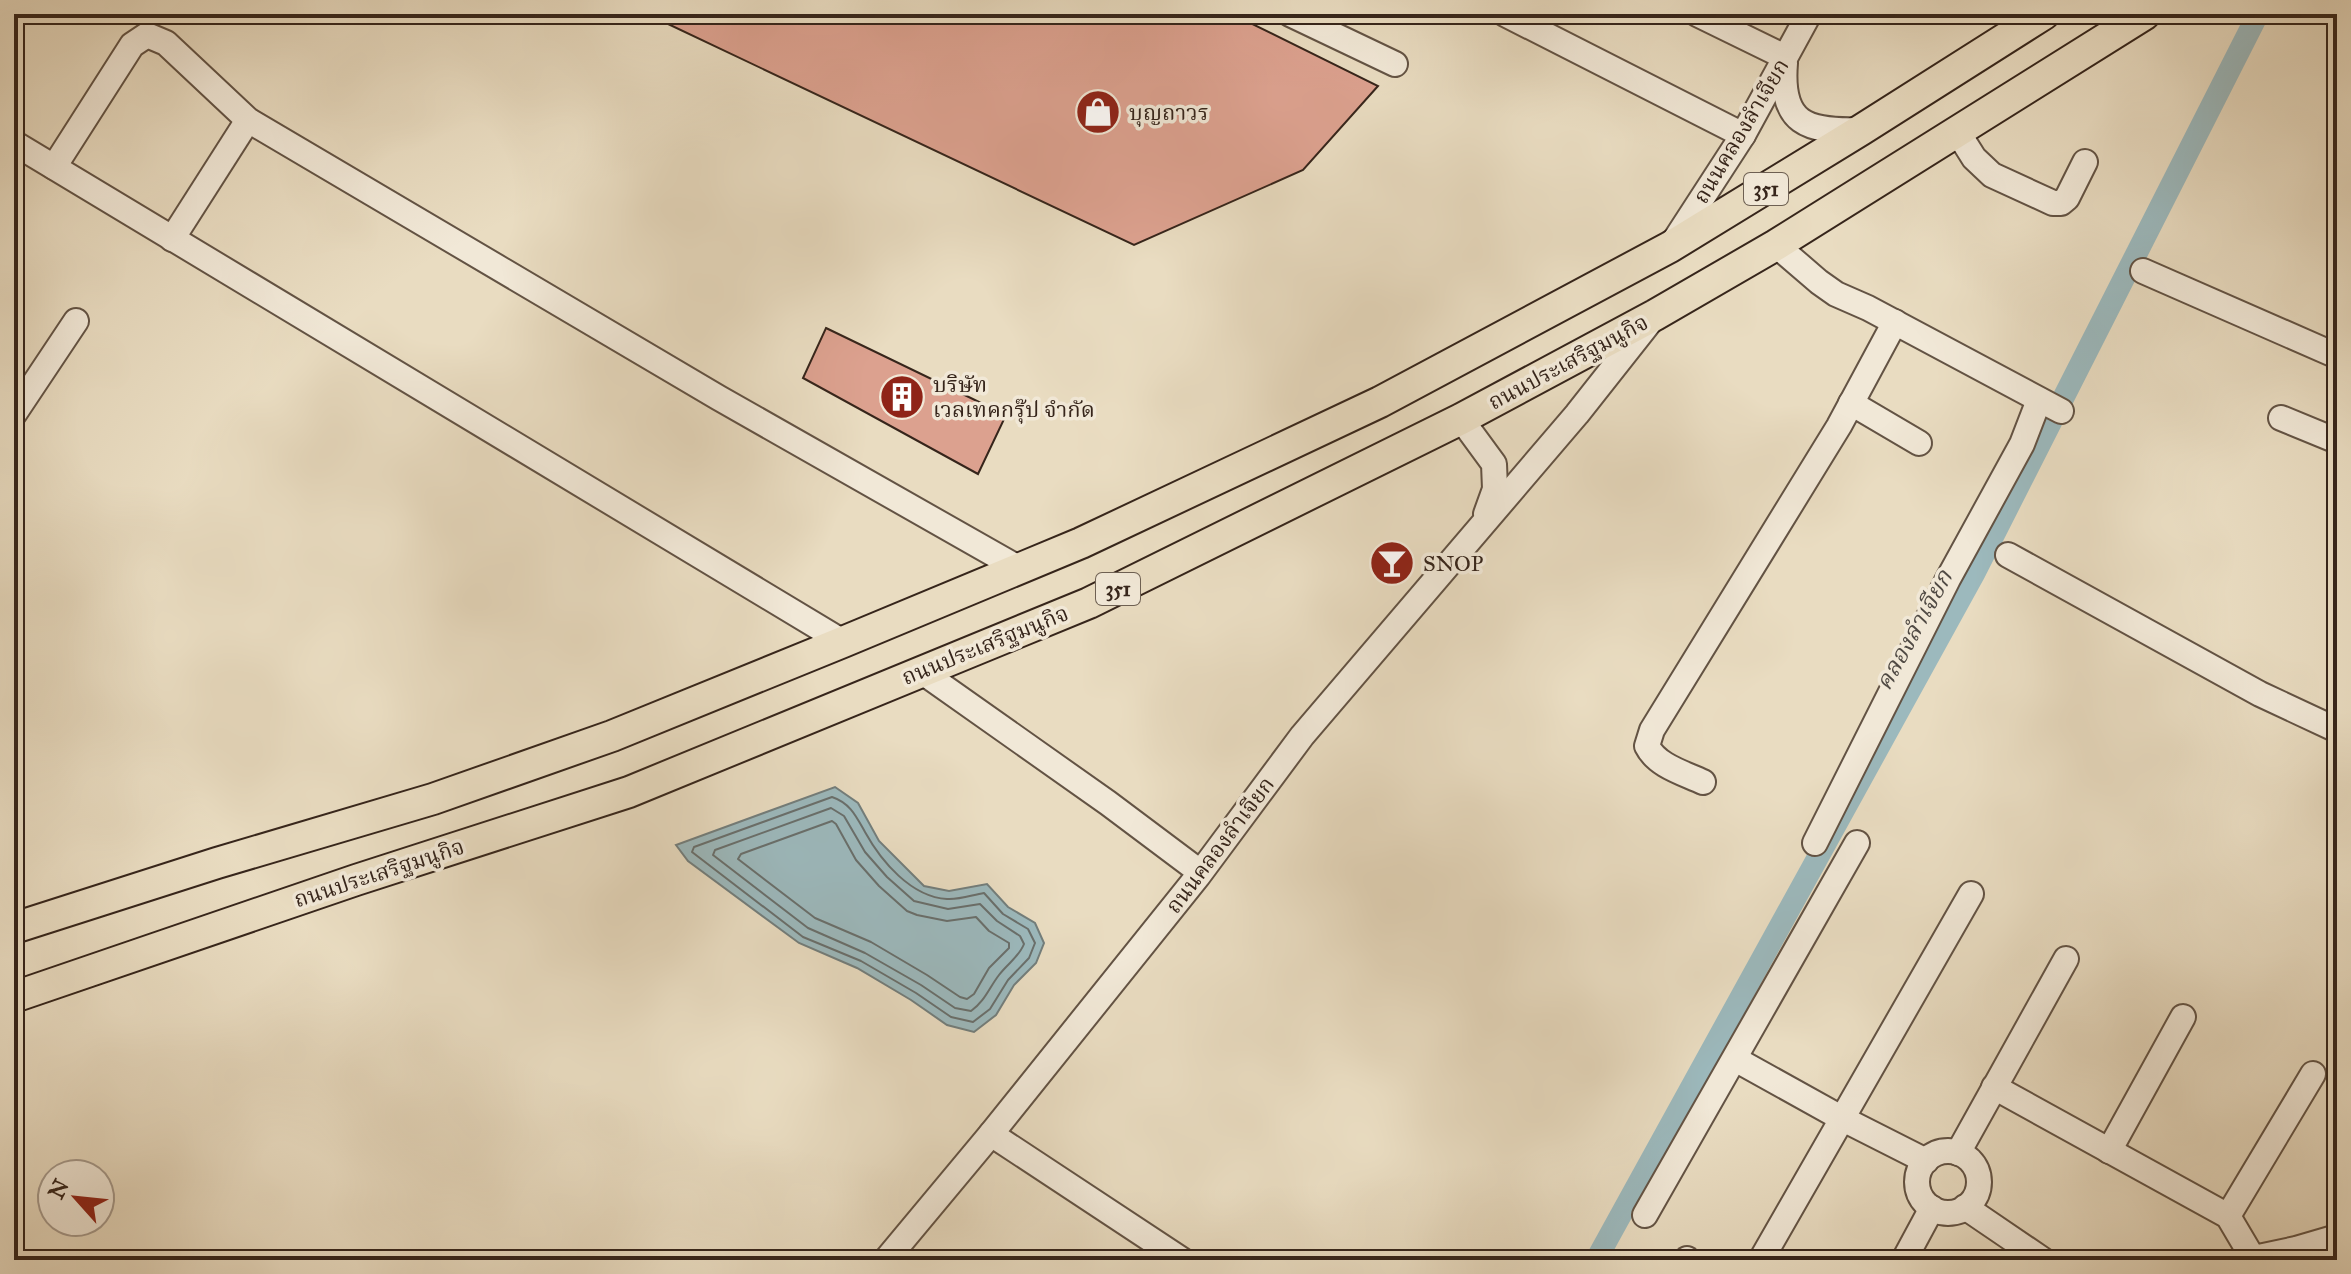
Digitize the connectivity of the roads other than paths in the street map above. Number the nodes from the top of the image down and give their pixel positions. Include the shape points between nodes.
1 (1290, 14) edge
2 (1505, 14) edge
3 (1697, 14) edge
4 (1809, 14) edge
5 (2044, 14) edge
6 (2145, 14) edge
7 (1785, 57) junction
8 (1395, 64) dead end
9 (248, 120) junction
10 (1861, 130) junction
11 (1957, 131) junction
12 (1743, 135) junction
13 (14, 143) edge
14 (2085, 162) dead end
15 (54, 167) junction
16 (172, 239) junction
17 (1776, 245) junction
18 (1670, 247) junction
19 (2143, 271) dead end
20 (1655, 315) junction
21 (76, 321) dead end
22 (1895, 322) junction
23 (2337, 356) edge
24 (1851, 403) junction
25 (14, 414) edge
26 (2281, 418) dead end
27 (1461, 419) junction
28 (2337, 441) edge
29 (1919, 443) dead end
30 (1481, 528) junction
31 (2008, 555) dead end
32 (1020, 569) junction
33 (843, 642) junction
34 (921, 671) junction
35 (2337, 730) edge
36 (1703, 782) dead end
37 (1815, 843) dead end
38 (1857, 843) dead end
39 (1200, 872) junction
40 (1971, 894) dead end
41 (14, 928) edge
42 (2066, 959) dead end
43 (14, 997) edge
44 (2183, 1017) dead end
45 (1735, 1059) junction
46 (2313, 1074) dead end
47 (1994, 1087) junction
48 (1843, 1119) junction
49 (991, 1134) junction
50 (2109, 1151) junction
51 (1958, 1153) junction
52 (1926, 1161) junction
53 (1965, 1207) junction
54 (1932, 1208) junction
55 (1645, 1215) dead end
56 (2228, 1216) junction
57 (2337, 1237) edge
58 (2039, 1259) edge
59 (2254, 1259) edge
60 (886, 1260) edge
61 (1182, 1260) edge
62 (1761, 1260) edge
63 (1904, 1260) edge

1 - 8 street
2 - 12 street
3 - 7 street
4 - 7 street, ถนนคลองลำเจียก
5 - 10 main road, 351
6 - 11 main road, ถนนประเสริฐมนูกิจ / 351
7 - 10 street via 1783,88 1797,118 1829,132
7 - 12 street, ถนนคลองลำเจียก
9 - 15 street via 166,43 147,35 132,45
9 - 16 street
9 - 32 street
10 - 18 main road, 351
11 - 14 street via 1992,175 2053,203 2067,198
11 - 17 main road, ถนนประเสริฐมนูกิจ / 351
12 - 18 street, ถนนคลองลำเจียก
13 - 15 street
15 - 16 street
16 - 33 street
17 - 20 main road, ถนนประเสริฐมนูกิจ / 351
17 - 22 street via 1836,294
18 - 32 main road, 351 via 1380,402
19 - 23 street
20 - 27 main road, ถนนประเสริฐมนูกิจ / 351
20 - 30 street
21 - 25 street
22 - 24 street
22 - 37 street via 2048,404 1948,579
24 - 29 street
24 - 36 street via 1652,730 1647,746 1651,755
26 - 28 street
27 - 30 street, ถนนคลองลำเจียก via 1494,464 1495,489
27 - 34 main road, ถนนประเสริฐมนูกิจ / 351 via 1089,603
30 - 39 street, ถนนคลองลำเจียก via 1302,736
31 - 35 street via 2260,694
32 - 33 main road, 351
33 - 41 main road, 351 via 612,736 433,799
34 - 39 street
34 - 43 main road, ถนนประเสริฐมนูกิจ / 351 via 629,792
38 - 45 street
39 - 49 street, ถนนคลองลำเจียก
40 - 48 street
42 - 47 street
44 - 50 street
45 - 48 street
45 - 55 street
46 - 56 street
47 - 50 street
47 - 51 street
48 - 52 street
48 - 62 street
49 - 60 street, ถนนคลองลำเจียก
49 - 61 street
50 - 56 street
51 - 52 street via 1941,1152
51 - 53 street via 1977,1173 1977,1192
52 - 54 street via 1917,1186
53 - 54 street via 1949,1212
53 - 58 street
54 - 63 street
56 - 59 street
57 - 59 street

